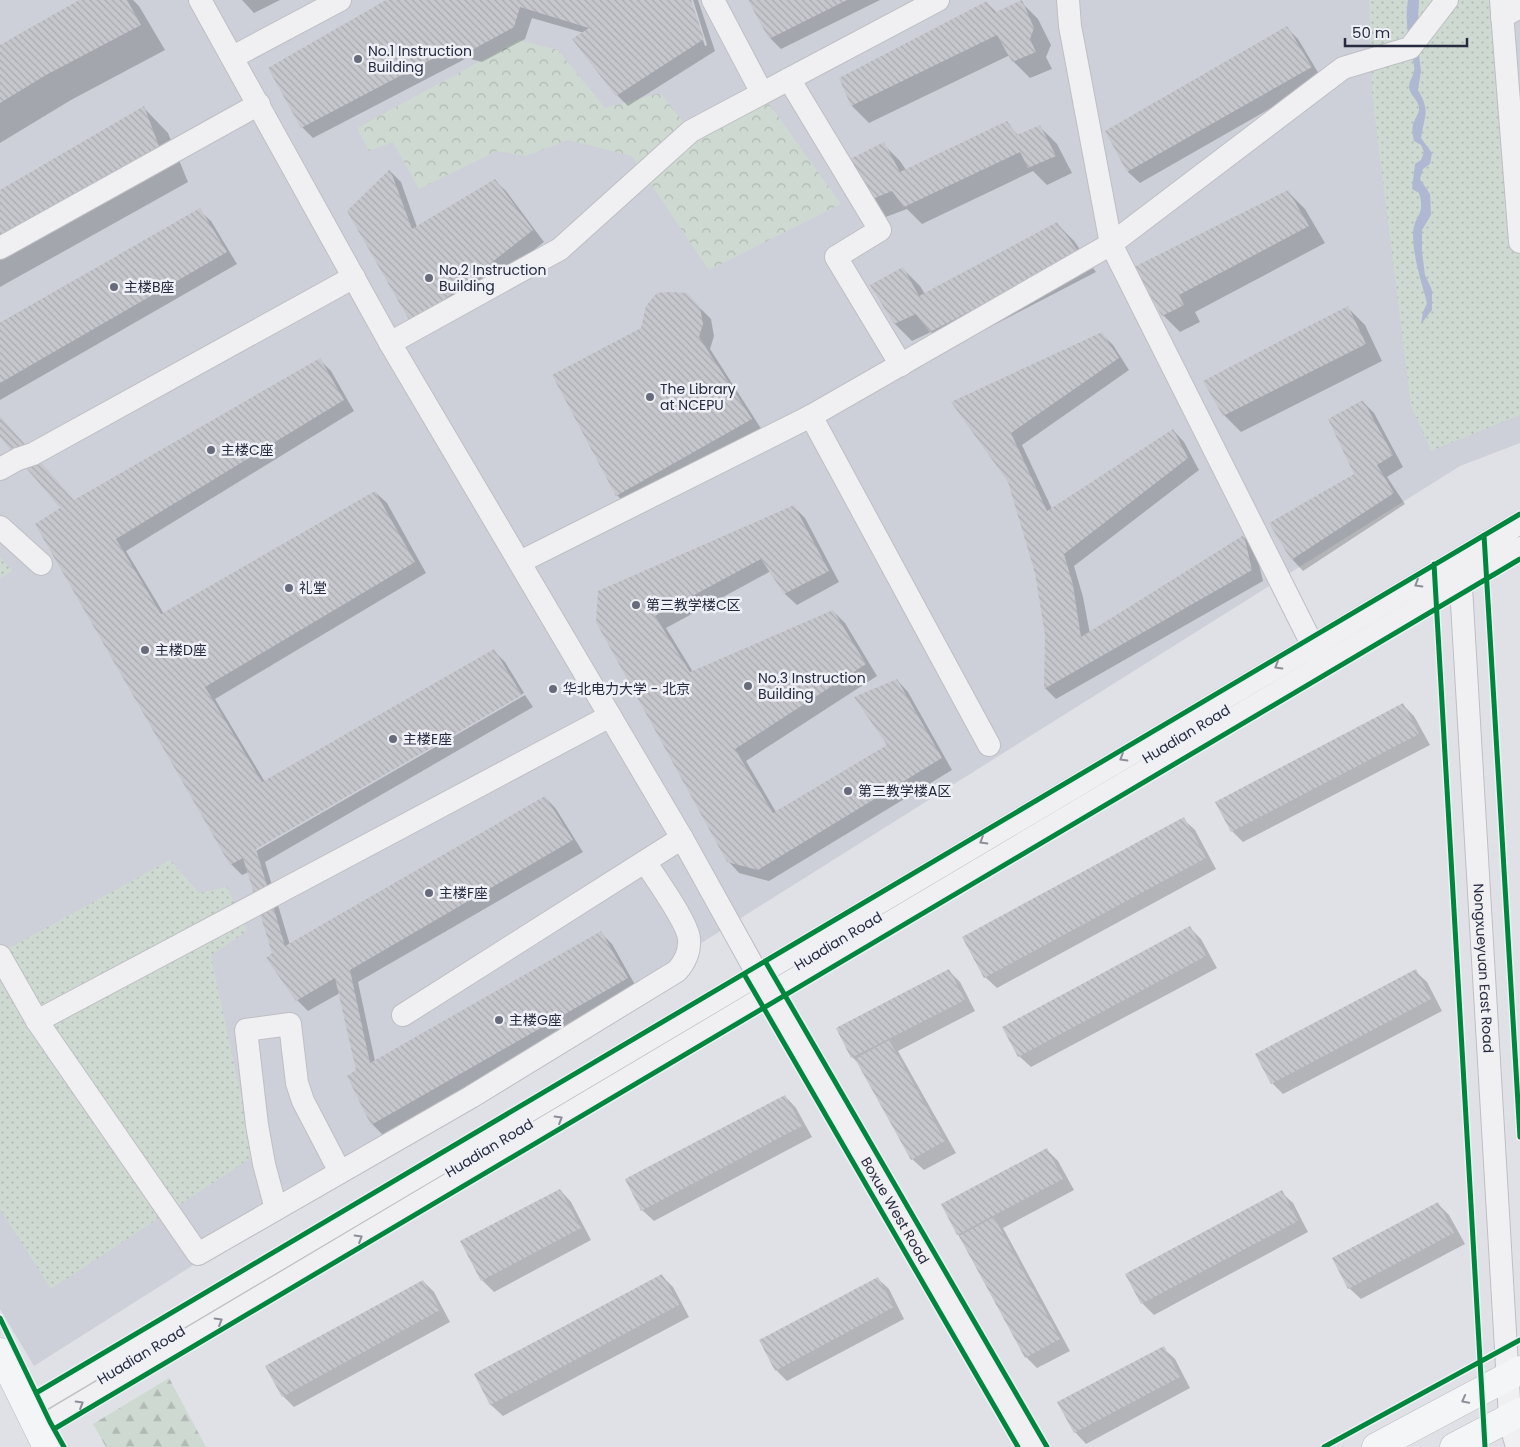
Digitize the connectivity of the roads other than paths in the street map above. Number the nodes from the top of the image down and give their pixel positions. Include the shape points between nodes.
1 (200, 0) edge
2 (340, 0) edge
3 (713, 0) edge
4 (938, 0) edge
5 (1068, 0) edge
6 (1447, 0) edge
7 (1508, 8) edge
8 (233, 56) junction
9 (789, 79) junction
10 (762, 93) junction
11 (259, 104) junction
12 (1517, 159) edge
13 (1520, 235) edge
14 (1111, 244) junction
15 (0, 248) edge
16 (354, 277) junction
17 (390, 343) junction
18 (901, 365) junction
19 (811, 416) junction
20 (0, 469) edge
21 (1520, 523) edge
22 (0, 527) edge
23 (1520, 548) edge
24 (1460, 559) junction
25 (520, 562) junction
26 (41, 564) dead end
27 (1461, 583) junction
28 (1318, 656) junction
29 (610, 716) junction
30 (989, 745) dead end
31 (682, 838) junction
32 (645, 862) junction
33 (0, 956) edge
34 (758, 975) junction
35 (770, 994) junction
36 (403, 1015) dead end
37 (37, 1020) junction
38 (340, 1172) junction
39 (276, 1209) junction
40 (0, 1352) edge
41 (1514, 1373) edge
42 (1515, 1414) edge
43 (37, 1428) edge
44 (1033, 1447) edge
45 (1376, 1447) edge
46 (1454, 1447) edge
47 (1517, 1447) edge

1 - 8 street, Boxue West Road
2 - 8 street
3 - 10 street
4 - 9 street
5 - 14 street via 1070,26
6 - 14 street via 1410,48 1343,68
7 - 12 street
8 - 11 street, Boxue West Road
9 - 10 street
9 - 18 street via 880,230 836,257
10 - 17 street via 691,131 560,249
11 - 15 street
11 - 16 street, Boxue West Road
12 - 13 street
14 - 18 street
14 - 28 street
16 - 17 street, Boxue West Road
16 - 20 street via 33,454
17 - 25 street, Boxue West Road
18 - 19 street
19 - 25 street
19 - 30 street
21 - 24 street, Huadian Road
22 - 26 street
23 - 27 street, Huadian Road
24 - 27 street, Nongxueyuan East Road
24 -> 28 street, Huadian Road
25 - 29 street, Boxue West Road
27 - 28 street, Huadian Road
27 - 41 street, Nongxueyuan East Road
28 -> 34 street, Huadian Road
28 - 35 street, Huadian Road
29 - 31 street, Boxue West Road
29 - 37 street
31 - 32 street
31 - 34 street, Boxue West Road
32 - 36 street
32 - 38 street via 687,931 689,939 685,961 677,970 471,1097
33 - 37 street
34 - 35 street, Boxue West Road
34 - 43 street, Huadian Road
43 -> 35 street, Huadian Road
35 - 44 street, Boxue West Road
37 - 39 street via 198,1254
38 - 39 street
38 - 39 street via 297,1083 290,1024 246,1030 264,1164
40 - 43 main road
41 - 42 street, Nongxueyuan East Road
41 -> 45 main road
42 - 46 main road
42 - 47 street, Nongxueyuan East Road via 1512,1429

